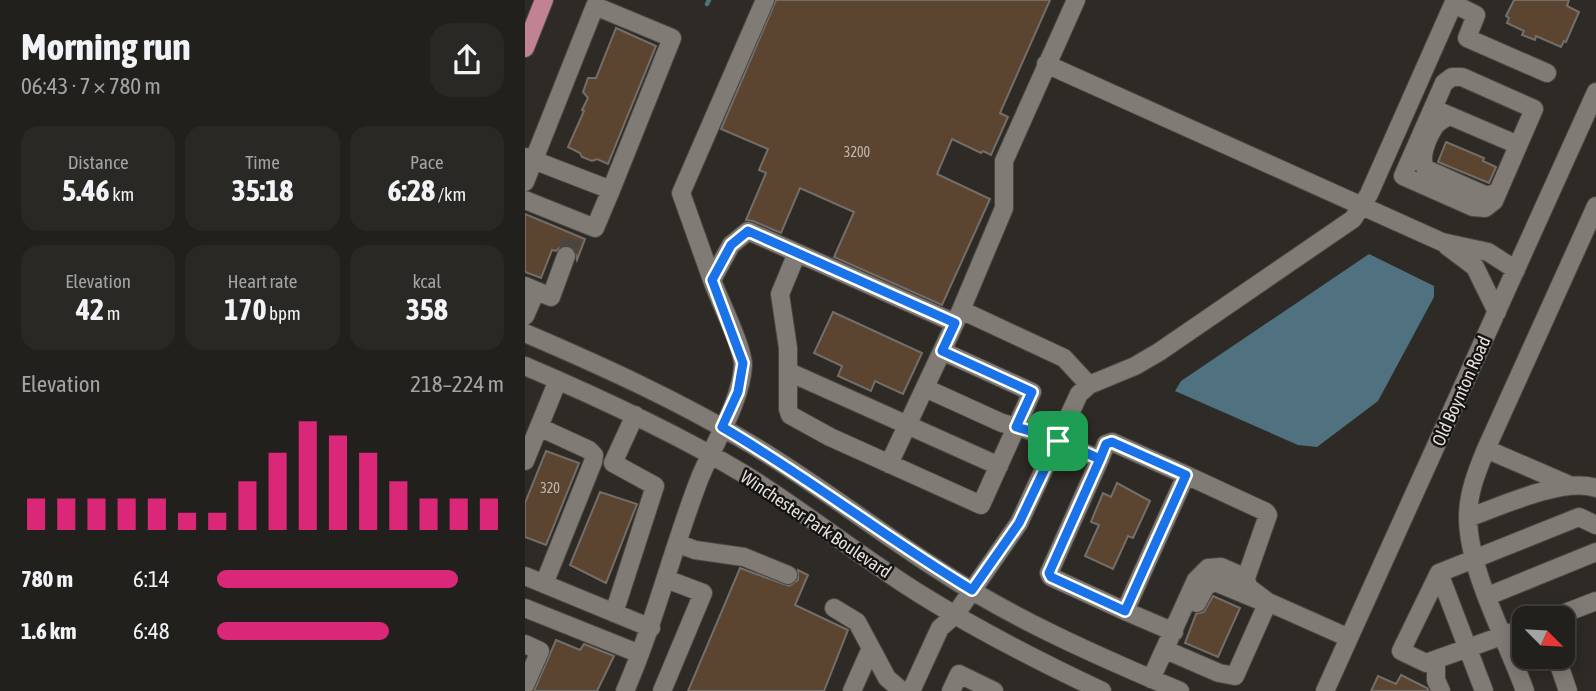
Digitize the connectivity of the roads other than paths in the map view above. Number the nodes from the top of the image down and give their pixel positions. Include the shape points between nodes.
1 (544, 0) edge
2 (765, 0) edge
3 (1076, 0) edge
4 (1455, 2) edge
5 (1480, 8) edge
6 (525, 48) edge
7 (1047, 64) junction
8 (1547, 74) dead end
9 (1596, 92) edge
10 (1410, 101) junction
11 (1441, 112) junction
12 (1518, 145) junction
13 (529, 158) edge
14 (1381, 166) junction
15 (1403, 176) junction
16 (525, 182) edge
17 (611, 190) junction
18 (1498, 192) junction
19 (525, 200) edge
20 (1596, 205) edge
21 (1363, 206) junction
22 (1442, 242) junction
23 (797, 253) junction
24 (566, 256) tunnel mouth
25 (1516, 270) junction
26 (712, 280) junction
27 (537, 291) edge
28 (1497, 312) junction
29 (958, 316) junction
30 (525, 317) edge
31 (525, 333) edge
32 (942, 351) junction
33 (525, 367) edge
34 (789, 372) junction
35 (558, 380) junction
36 (1089, 385) junction
37 (925, 388) junction
38 (635, 415) junction
39 (907, 425) junction
40 (539, 427) junction
41 (722, 427) junction
42 (1016, 427) junction
43 (1058, 441) junction
44 (1486, 449) junction
45 (710, 455) junction
46 (1100, 459) junction
47 (525, 461) edge
48 (889, 464) junction
49 (999, 466) junction
50 (1186, 475) junction
51 (1567, 485) junction
52 (1596, 488) edge
53 (1468, 518) junction
54 (1596, 525) edge
55 (1259, 537) junction
56 (677, 543) junction
57 (1596, 552) edge
58 (1475, 557) junction
59 (1221, 567) junction
60 (1439, 573) junction
61 (787, 575) dead end
62 (525, 576) edge
63 (1246, 578) junction
64 (666, 579) junction
65 (544, 584) junction
66 (972, 590) junction
67 (1488, 596) junction
68 (1596, 601) edge
69 (1266, 605) junction
70 (525, 608) edge
71 (834, 608) dead end
72 (1575, 609) edge
73 (1125, 611) junction
74 (614, 613) junction
75 (955, 615) junction
76 (651, 628) junction
77 (1174, 632) junction
78 (1512, 633) edge
79 (1504, 636) junction
80 (1349, 638) junction
81 (525, 644) edge
82 (871, 648) junction
83 (1468, 648) junction
84 (1170, 652) junction
85 (640, 654) junction
86 (1436, 661) junction
87 (1560, 669) edge
88 (1151, 679) junction
89 (1232, 683) edge
90 (525, 685) edge
91 (625, 691) edge
92 (662, 691) edge
93 (852, 691) edge
94 (902, 691) edge
95 (911, 691) edge
96 (951, 691) edge
97 (993, 691) edge
98 (1102, 691) edge
99 (1180, 691) edge
100 (1325, 691) edge
101 (1441, 691) edge
102 (1484, 691) edge
103 (1525, 691) edge
104 (1568, 691) edge

1 - 6 main road
2 - 26 street via 681,192
3 - 7 street
4 - 5 street
4 - 10 street
5 - 8 street via 1467,38
7 - 21 street
7 - 29 street via 1004,161 1006,200 1001,219
9 - 25 street, Old Boynton Road
10 - 11 street
10 - 14 street
11 - 12 street
11 - 12 street via 1444,83 1462,77 1534,109
11 - 15 street
11 - 18 street via 1422,164 1487,196
12 - 18 street
13 - 16 street
13 - 17 street
13 - 17 street via 595,6 672,38
14 - 15 street
14 - 21 street
15 - 18 street via 1473,207 1485,208
17 - 19 street via 595,228 577,228
20 - 44 street
21 - 22 street
21 - 36 street via 1353,219 1159,352
22 - 25 street via 1488,252
22 - 28 street via 1475,267
23 - 26 street via 748,231 731,245
23 - 29 street
23 - 34 street via 780,294
24 - 27 street
25 - 28 street, Old Boynton Road
26 - 41 street via 743,363 738,392
27 - 30 street
28 - 80 street, Old Boynton Road
29 - 32 street
29 - 36 street via 1064,358
31 - 41 street, Winchester Park Boulevard
32 - 37 street
32 - 42 street via 1032,392
33 - 35 street, Winchester Park Boulevard
34 - 39 street
34 - 48 street via 790,415
35 - 38 street, Winchester Park Boulevard
35 - 40 street
36 - 43 street via 1081,390
37 - 39 street
37 - 42 street
38 - 45 street, Winchester Park Boulevard
38 - 74 street via 613,463 655,486
39 - 48 street
39 - 49 street
40 - 47 street
40 - 65 street via 594,455
41 - 45 street
41 - 66 street, Winchester Park Boulevard
42 - 43 street
42 - 49 street
43 - 46 street
43 - 66 street via 1019,523
44 - 51 street
44 - 53 street via 1474,479
45 - 56 street
45 - 75 street, Winchester Park Boulevard
46 - 50 street via 1106,444 1112,442
46 - 73 street via 1049,573
48 - 49 street via 981,505
50 - 55 street via 1266,512 1268,518
50 - 73 street
51 - 52 street
51 - 53 street
53 - 58 street
54 - 58 street via 1579,517
55 - 59 street via 1239,563
55 - 63 street
56 - 61 street via 744,557
56 - 64 street
57 - 67 street
58 - 60 street
58 - 67 street
59 - 63 street
59 - 77 street via 1207,568 1196,580
60 - 83 street
60 - 86 street via 1401,651 1426,663
62 - 65 street
63 - 69 street via 1248,587
64 - 76 street
64 - 92 street via 703,593
65 - 74 street
66 - 75 street
66 - 88 street, Winchester Park Boulevard
67 - 79 street
68 - 72 street
69 - 80 street
69 - 84 street via 1221,583 1210,583
69 - 89 street
70 - 85 street
71 - 82 street via 857,622
73 - 77 street
74 - 76 street
75 - 95 street via 940,628
75 - 98 street, Winchester Park Boulevard
76 - 85 street
77 - 84 street
78 - 79 street
79 - 83 street
79 - 103 street
80 - 100 street, Old Boynton Road
81 - 90 street via 540,651
82 - 93 street
82 - 94 street via 887,678
83 - 86 street
83 - 102 street
84 - 88 street
84 - 89 street
85 - 91 street
86 - 101 street
87 - 104 street
88 - 99 street, Winchester Park Boulevard
96 - 97 street via 959,674

